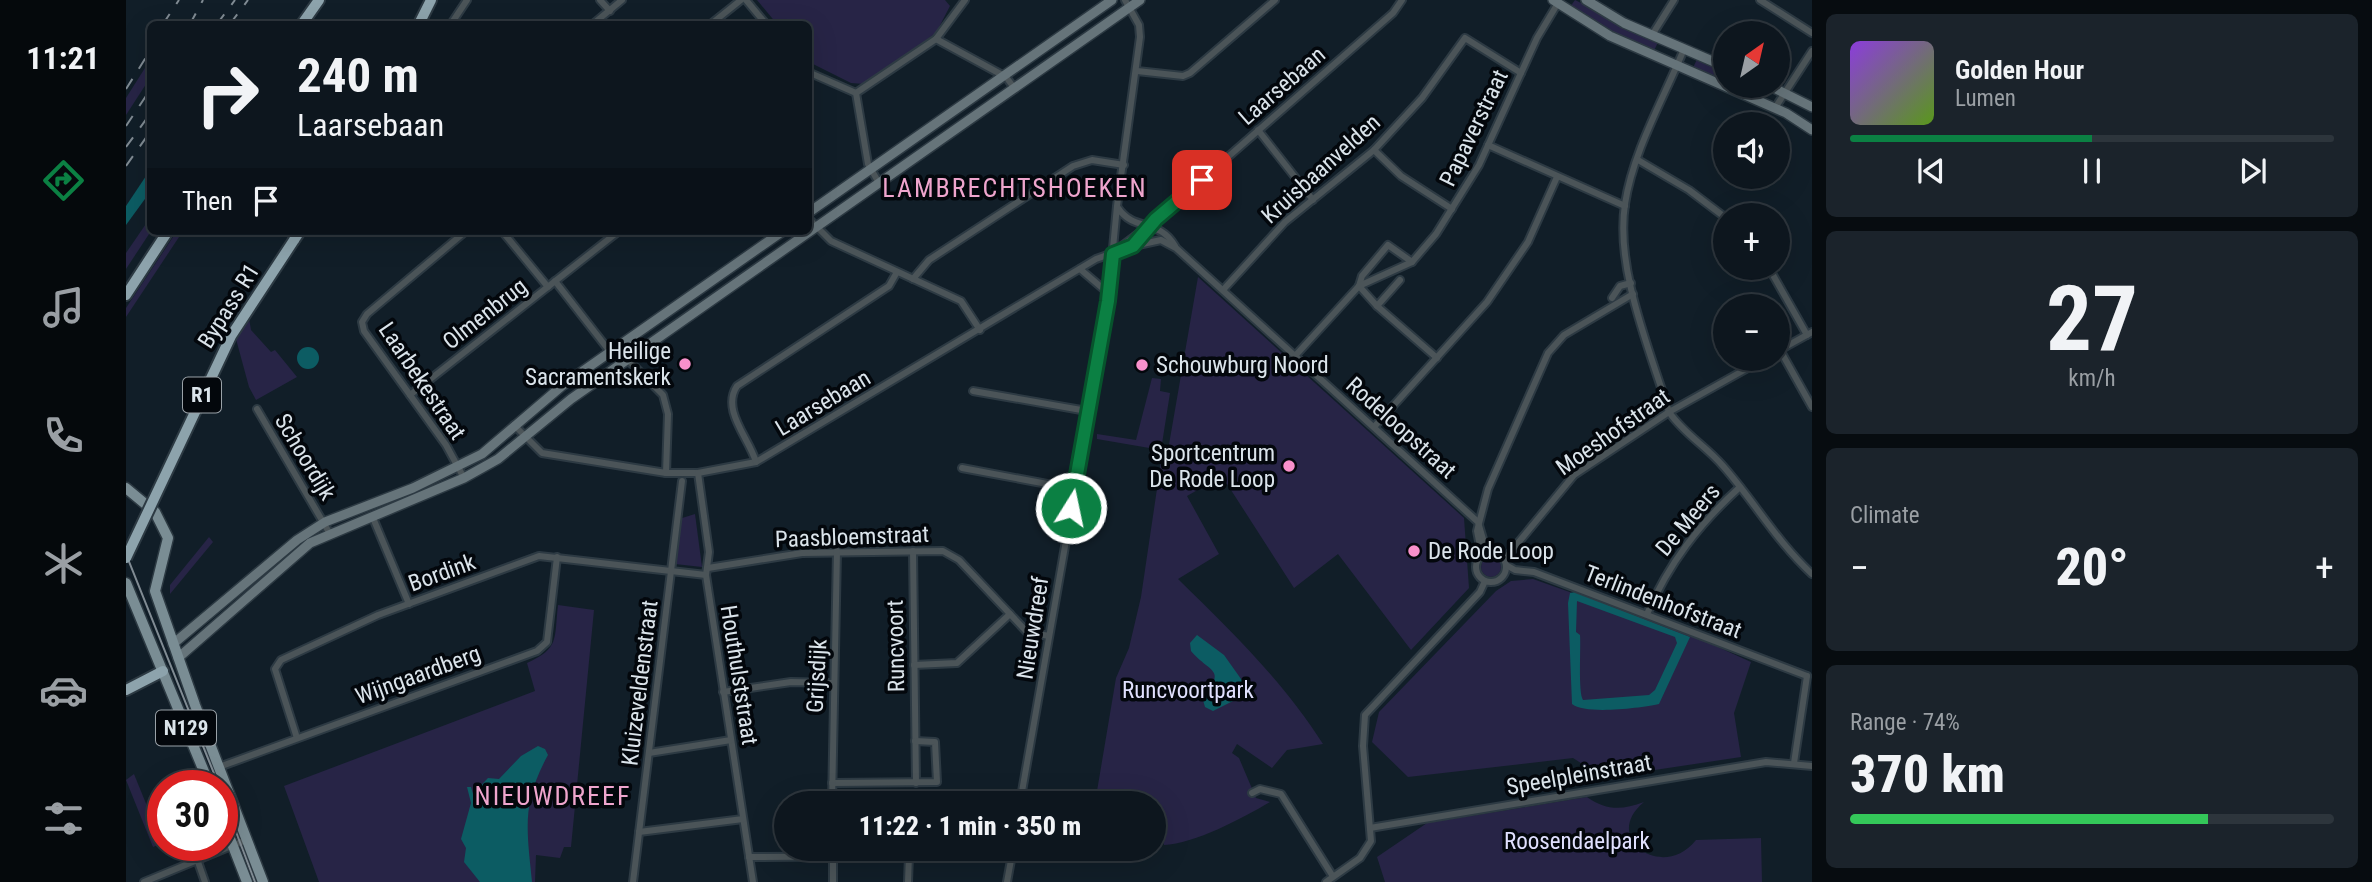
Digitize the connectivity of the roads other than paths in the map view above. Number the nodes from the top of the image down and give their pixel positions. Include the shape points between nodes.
1 (319, 0) edge
2 (432, 0) edge
3 (467, 0) edge
4 (600, 0) edge
5 (622, 0) edge
6 (743, 0) edge
7 (1112, 0) edge
8 (1139, 0) edge
9 (1275, 0) edge
10 (1402, 0) edge
11 (1586, 0) edge
12 (1674, 0) edge
13 (1759, 0) edge
14 (959, 2) edge
15 (1555, 2) edge
16 (1128, 4) edge
17 (610, 10) junction
18 (304, 21) edge
19 (421, 21) edge
20 (453, 21) edge
21 (597, 21) edge
22 (716, 21) edge
23 (763, 21) edge
24 (1812, 33) edge
25 (1651, 36) junction
26 (936, 39) junction
27 (1684, 49) junction
28 (1812, 51) edge
29 (1713, 61) edge
30 (1677, 66) junction
31 (1137, 71) junction
32 (1521, 72) junction
33 (812, 76) edge
34 (1006, 77) junction
35 (1790, 83) edge
36 (1015, 89) junction
37 (856, 93) junction
38 (1790, 95) edge
39 (1780, 98) edge
40 (1812, 107) edge
41 (1774, 108) junction
42 (1812, 130) edge
43 (1258, 131) junction
44 (1488, 145) junction
45 (1374, 150) junction
46 (1638, 160) junction
47 (1124, 165) junction
48 (871, 171) junction
49 (1558, 177) junction
50 (879, 183) junction
51 (1313, 200) junction
52 (1117, 206) junction
53 (1625, 206) junction
54 (1713, 208) edge
55 (1452, 209) junction
56 (812, 213) edge
57 (812, 222) edge
58 (1151, 224) junction
59 (816, 228) junction
60 (812, 231) edge
61 (165, 235) edge
62 (461, 235) edge
63 (505, 235) edge
64 (614, 235) edge
65 (777, 235) edge
66 (806, 235) edge
67 (297, 236) edge
68 (1161, 240) junction
69 (1133, 246) junction
70 (1176, 248) junction
71 (1113, 254) junction
72 (1412, 262) junction
73 (1080, 269) junction
74 (897, 272) junction
75 (913, 279) junction
76 (1400, 279) dead end
77 (1776, 280) edge
78 (555, 281) junction
79 (1631, 283) junction
80 (548, 286) junction
81 (1359, 286) junction
82 (1223, 290) junction
83 (1107, 292) junction
84 (1633, 294) junction
85 (126, 295) edge
86 (1612, 298) dead end
87 (1377, 306) junction
88 (980, 330) junction
89 (1809, 333) edge
90 (1790, 344) edge
91 (611, 353) junction
92 (1295, 356) junction
93 (1437, 358) junction
94 (628, 360) junction
95 (1790, 369) edge
96 (1742, 371) edge
97 (973, 391) dead end
98 (410, 395) junction
99 (537, 407) junction
100 (1812, 407) edge
101 (257, 409) dead end
102 (1087, 411) junction
103 (1669, 412) junction
104 (548, 419) junction
105 (514, 425) junction
106 (1374, 427) junction
107 (526, 438) junction
108 (756, 461) junction
109 (458, 467) junction
110 (962, 468) dead end
111 (666, 472) junction
112 (698, 473) junction
113 (464, 478) junction
114 (682, 481) dead end
115 (1740, 487) junction
116 (126, 488) edge
117 (1074, 489) junction
118 (373, 518) junction
119 (325, 522) junction
120 (1478, 522) junction
121 (330, 534) junction
122 (837, 551) junction
123 (913, 551) junction
124 (1491, 553) junction
125 (1482, 556) junction
126 (557, 557) junction
127 (126, 558) edge
128 (1505, 563) junction
129 (671, 571) junction
130 (707, 571) junction
131 (1812, 574) edge
132 (1485, 581) junction
133 (126, 583) edge
134 (409, 604) junction
135 (1010, 614) junction
136 (1647, 614) junction
137 (1049, 636) junction
138 (173, 644) junction
139 (156, 655) junction
140 (178, 658) junction
141 (914, 665) junction
142 (163, 671) junction
143 (1809, 675) edge
144 (832, 683) junction
145 (126, 690) edge
146 (723, 692) junction
147 (297, 738) junction
148 (731, 740) junction
149 (915, 741) junction
150 (649, 753) junction
151 (1794, 763) junction
152 (1812, 766) edge
153 (219, 767) junction
154 (203, 770) edge
155 (832, 783) junction
156 (916, 783) junction
157 (832, 791) edge
158 (1022, 791) edge
159 (1252, 793) dead end
160 (743, 819) junction
161 (1370, 828) junction
162 (639, 832) junction
163 (246, 840) junction
164 (238, 843) edge
165 (749, 857) junction
166 (774, 857) edge
167 (238, 860) edge
168 (192, 861) edge
169 (198, 861) edge
170 (833, 861) edge
171 (909, 861) edge
172 (1010, 861) edge
173 (159, 874) junction
174 (1332, 876) junction
175 (144, 882) edge
176 (163, 882) edge
177 (205, 882) edge
178 (247, 882) edge
179 (262, 882) edge
180 (633, 882) edge
181 (753, 882) edge
182 (833, 882) edge
183 (908, 882) edge
184 (1007, 882) edge
185 (1326, 882) edge

1 - 18 highway
2 - 19 highway
3 - 20 street
4 - 17 street
5 - 17 street
6 - 22 street
6 - 23 street
7 - 34 street
8 - 16 street
9 - 31 street via 1190,73
10 - 43 street, Laarsebaan via 1393,13
11 - 25 street
12 - 25 street
13 - 24 street
14 - 26 street
15 - 30 street via 1610,36
15 - 32 street, Papaverstraat
16 - 31 street, Nieuwdreef via 1139,24
16 - 36 street
17 - 21 street
25 - 27 street
26 - 34 street
26 - 37 street
27 - 29 street
27 - 30 street
28 - 35 street
30 - 41 street
30 - 46 street
31 - 47 street, Nieuwdreef
32 - 44 street, Papaverstraat
32 - 45 street, Kruisbaanvelden via 1465,38 1422,98
33 - 37 street via 823,76
34 - 36 street
34 - 48 street
36 - 50 street
37 - 48 street
38 - 40 street
39 - 41 street
41 - 42 street
43 - 51 street
43 - 58 street, Laarsebaan
44 - 49 street
44 - 55 street, Papaverstraat
45 - 51 street, Kruisbaanvelden
45 - 55 street via 1401,176
46 - 53 street
46 - 54 street
47 - 52 street, Nieuwdreef
47 - 75 street via 1092,160 1073,166 929,260
48 - 50 street
48 - 56 street
49 - 53 street
49 - 93 street via 1528,243 1487,302
50 - 59 street
51 - 82 street, Kruisbaanvelden via 1285,222
52 - 58 street via 1136,224
52 - 71 street, Nieuwdreef
53 - 79 street via 1625,262
55 - 72 street, Papaverstraat
57 - 59 street
58 - 68 street, Rodeloopstraat
58 - 69 street, Laarsebaan
58 - 70 street, Rodeloopstraat
58 - 71 street, Laarsebaan
59 - 60 street
59 - 74 street via 831,241
61 - 85 highway
62 - 98 street, Laarbekestraat via 362,322
63 - 80 street
64 - 78 street, Olmenbrug
65 - 91 street
66 - 94 street
67 - 127 highway, Bypass R1 / R1, bridge via 231,336
68 - 69 street
68 - 70 street, Rodeloopstraat
69 - 71 street, Laarsebaan
70 - 82 street, Rodeloopstraat
71 - 73 street, Laarsebaan
71 - 83 street, Nieuwdreef
72 - 81 street
72 - 81 street via 1388,245
73 - 83 street
73 - 88 street, Laarsebaan
74 - 75 street
74 - 108 street via 889,286 737,386 730,404
75 - 88 street via 961,301
76 - 87 street
77 - 89 street
78 - 80 street, Olmenbrug
78 - 91 street
79 - 84 street
79 - 86 street via 1620,286
80 - 98 street, Olmenbrug
81 - 87 street
81 - 92 street
82 - 92 street, Rodeloopstraat
83 - 102 street, Nieuwdreef
84 - 103 street
84 - 120 street via 1564,335 1548,353 1494,471
87 - 93 street
88 - 108 street, Laarsebaan
89 - 90 street
91 - 94 street
91 - 99 street
92 - 106 street, Rodeloopstraat
93 - 106 street
94 - 104 street
94 - 111 street via 667,403
95 - 100 street
96 - 103 street, Moeshofstraat
97 - 102 street
98 - 109 street, Laarbekestraat
99 - 104 street
99 - 105 street
101 - 119 street, Schoordijk
102 - 117 street, Nieuwdreef
103 - 115 street
103 - 128 street, Moeshofstraat via 1575,474
104 - 107 street
105 - 107 street, Laarsebaan
105 - 109 street via 482,454
106 - 120 street, Rodeloopstraat
107 - 111 street, Laarsebaan via 542,453
107 - 113 street
108 - 112 street, Laarsebaan
109 - 113 street, Laarbekestraat
109 - 119 street
110 - 117 street
111 - 112 street, Laarsebaan
112 - 130 street, Houthulststraat via 709,552
113 - 118 street
114 - 129 street
115 - 131 street via 1782,544
115 - 136 street, De Meers via 1687,541
116 - 138 main road, N129 via 155,512 168,538 155,591
117 - 137 street, Nieuwdreef
118 - 121 street
118 - 134 street
119 - 121 street, Schoordijk
119 - 138 street
120 - 124 street
120 - 125 street
121 - 140 street via 310,543
122 - 123 street, Paasbloemstraat
122 - 130 street, Paasbloemstraat via 781,555
122 - 144 street, Grijsdijk via 837,651
123 - 135 street, Paasbloemstraat via 952,555
123 - 141 street, Runcvoort
124 - 125 street
124 - 128 street
125 - 132 street via 1476,567
126 - 129 street, Bordink
126 - 134 street, Bordink via 540,556
126 - 147 street, Wijngaardberg via 543,647
128 - 132 street via 1502,578
128 - 136 street, Terlindenhofstraat
129 - 130 street, Bordink
129 - 150 street, Kluizeveldenstraat
130 - 146 street, Houthulststraat
132 - 161 street via 1480,592 1366,715 1363,737
133 - 139 main road, N129
134 - 147 street, Bordink via 281,660 275,669
135 - 137 street, Paasbloemstraat via 1027,632
135 - 141 street via 957,663
136 - 143 street, Terlindenhofstraat
137 - 158 street, Nieuwdreef
138 - 139 main road
138 - 140 main road, N129
139 - 142 main road, N129
140 - 142 main road
140 - 153 main road, N129
141 - 149 street, Runcvoort
142 - 145 highway
142 - 154 main road, N129
143 - 151 street
144 - 146 street via 791,682
144 - 155 street, Grijsdijk
146 - 148 street, Houthulststraat
147 - 153 street, Wijngaardberg
148 - 150 street
148 - 160 street, Houthulststraat
149 - 156 street, Runcvoort
149 - 156 street via 936,744 937,782
150 - 162 street, Kluizeveldenstraat
151 - 152 street, Speelpleinstraat
151 - 161 street, Speelpleinstraat via 1766,762
153 - 163 main road, N129
155 - 156 street
155 - 157 street, Grijsdijk
159 - 174 street via 1260,789 1281,794
160 - 162 street
160 - 165 street, Houthulststraat
161 - 174 street via 1366,852
162 - 180 street, Kluizeveldenstraat
163 - 164 street
163 - 179 main road, N129
165 - 166 street
165 - 181 street, Houthulststraat
167 - 178 main road
168 - 173 street
169 - 177 street
170 - 182 street
171 - 183 street
172 - 184 street
173 - 175 street
173 - 176 street
174 - 185 street

